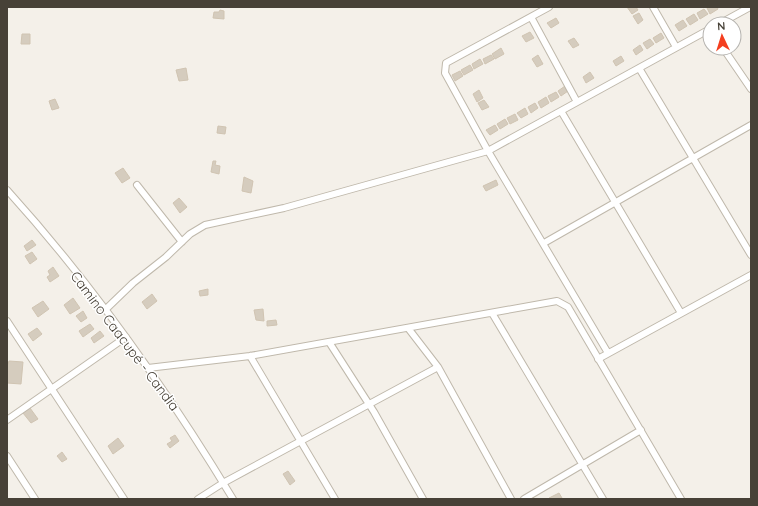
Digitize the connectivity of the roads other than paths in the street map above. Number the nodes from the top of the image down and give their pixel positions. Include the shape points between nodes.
1 (549, 7) edge
2 (653, 7) edge
3 (750, 7) edge
4 (734, 16) edge
5 (530, 17) junction
6 (702, 33) edge
7 (676, 48) junction
8 (728, 56) edge
9 (639, 68) junction
10 (751, 89) edge
11 (577, 102) junction
12 (561, 111) junction
13 (751, 126) edge
14 (488, 151) junction
15 (694, 158) junction
16 (138, 185) dead end
17 (7, 190) edge
18 (616, 202) junction
19 (182, 242) junction
20 (544, 243) junction
21 (751, 255) edge
22 (751, 274) edge
23 (105, 310) junction
24 (492, 312) junction
25 (681, 313) junction
26 (7, 322) edge
27 (408, 328) junction
28 (126, 336) junction
29 (329, 342) junction
30 (608, 353) junction
31 (250, 356) junction
32 (598, 359) junction
33 (438, 367) junction
34 (148, 368) junction
35 (52, 390) junction
36 (369, 404) junction
37 (7, 420) edge
38 (641, 430) junction
39 (301, 441) junction
40 (7, 456) edge
41 (582, 464) junction
42 (223, 483) junction
43 (36, 499) edge
44 (124, 499) edge
45 (198, 499) edge
46 (233, 499) edge
47 (335, 499) edge
48 (423, 499) edge
49 (511, 499) edge
50 (524, 499) edge
51 (603, 499) edge
52 (681, 499) edge

1 - 5 street
2 - 7 street
3 - 4 street
5 - 11 street
5 - 14 street via 446,63 446,73
6 - 7 street
7 - 9 street
8 - 10 street
9 - 11 street
9 - 15 street
11 - 12 street
12 - 14 street
12 - 18 street
13 - 15 street
14 - 19 street via 284,208 205,225
14 - 20 street
15 - 18 street
15 - 21 street
16 - 19 street
17 - 23 street, Camino Caacupé - Candia via 30,215
18 - 20 street
18 - 25 street
19 - 23 street
20 - 30 street
22 - 25 street
23 - 28 street, Camino Caacupé - Candia
24 - 27 street
24 - 32 street via 557,301 568,307
24 - 41 street
25 - 30 street
26 - 35 street
27 - 29 street
27 - 33 street
28 - 34 street, Camino Caacupé - Candia
28 - 35 street
29 - 31 street
29 - 36 street
30 - 32 street
31 - 34 street
31 - 39 street
32 - 38 street
33 - 36 street
33 - 49 street
34 - 42 street, Camino Caacupé - Candia
35 - 37 street
35 - 44 street
36 - 39 street
36 - 48 street
38 - 41 street
38 - 52 street
39 - 42 street
39 - 47 street
40 - 43 street
41 - 50 street
41 - 51 street
42 - 45 street
42 - 46 street, Camino Caacupé - Candia

